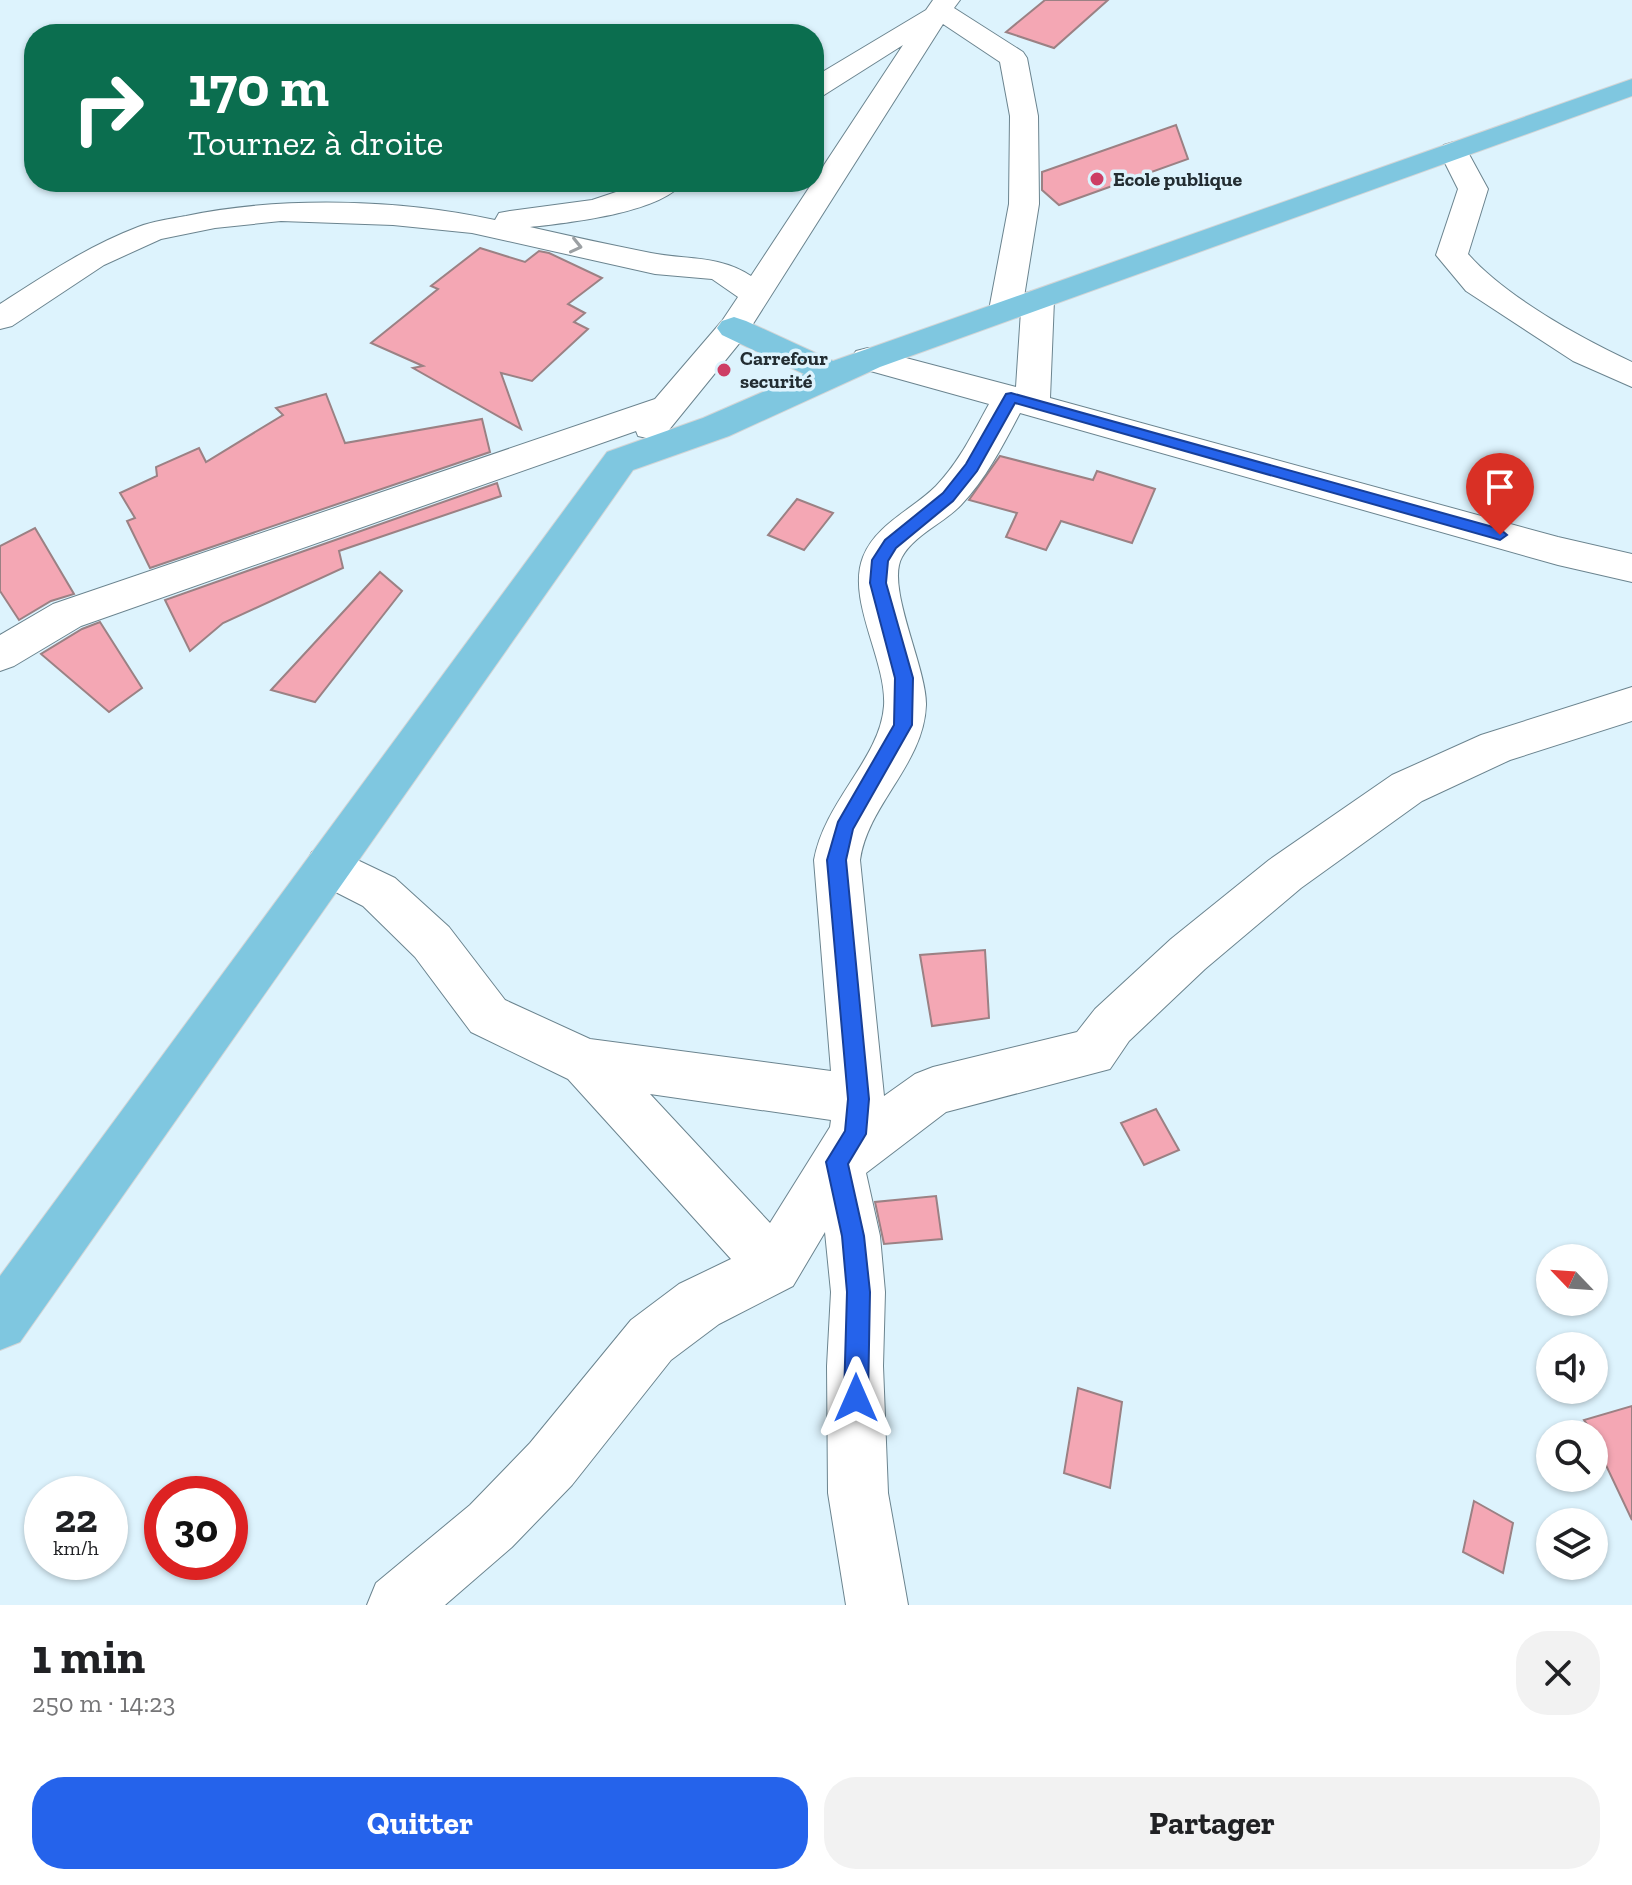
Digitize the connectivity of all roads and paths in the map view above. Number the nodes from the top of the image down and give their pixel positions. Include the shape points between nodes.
1 (943, 5) edge
2 (824, 82) edge
3 (1632, 87) edge
4 (1454, 151) junction
5 (824, 189) edge
6 (652, 192) edge
7 (822, 192) edge
8 (472, 224) junction
9 (756, 294) junction
10 (1038, 300) junction
11 (1005, 310) junction
12 (0, 319) edge
13 (734, 328) junction
14 (868, 359) junction
15 (832, 374) junction
16 (1632, 376) edge
17 (1022, 400) junction
18 (671, 406) junction
19 (620, 461) junction
20 (1632, 568) edge
21 (0, 655) edge
22 (1632, 704) edge
23 (328, 866) junction
24 (586, 1062) junction
25 (859, 1099) junction
26 (837, 1162) junction
27 (774, 1267) junction
28 (0, 1322) edge
29 (398, 1605) edge
30 (877, 1605) edge

1 - 2 street
1 - 5 street
1 - 11 street via 1013,58 1024,116 1024,204
3 - 4 main road
4 - 10 main road
4 - 16 street via 1473,189 1452,255 1477,284 1585,353
6 - 8 street via 617,204
7 - 9 street
8 -> 9 street via 655,264 723,272
8 - 12 street via 281,212 215,219 152,232 93,258
9 - 13 street
10 - 11 main road
10 - 17 street
11 - 14 main road
13 - 15 main road
13 - 18 street
14 - 15 main road
14 - 17 street
15 - 19 main road via 716,427
17 - 20 street
17 - 25 street via 948,497 890,544 880,560 878,583 904,678 903,725 844,827 837,860
18 - 19 street
18 - 21 street via 67,615
19 - 23 main road
22 - 26 street via 1496,747 1407,788 1285,874 1188,954 1112,1025 1092,1052 933,1091
23 - 24 street via 379,892 432,942 488,1016
23 - 28 main road
24 - 25 street
24 - 27 street
25 - 26 street via 855,1134
26 - 27 street
26 - 30 street via 853,1236 858,1493
27 - 29 street via 699,1304 651,1340 551,1464 491,1526

